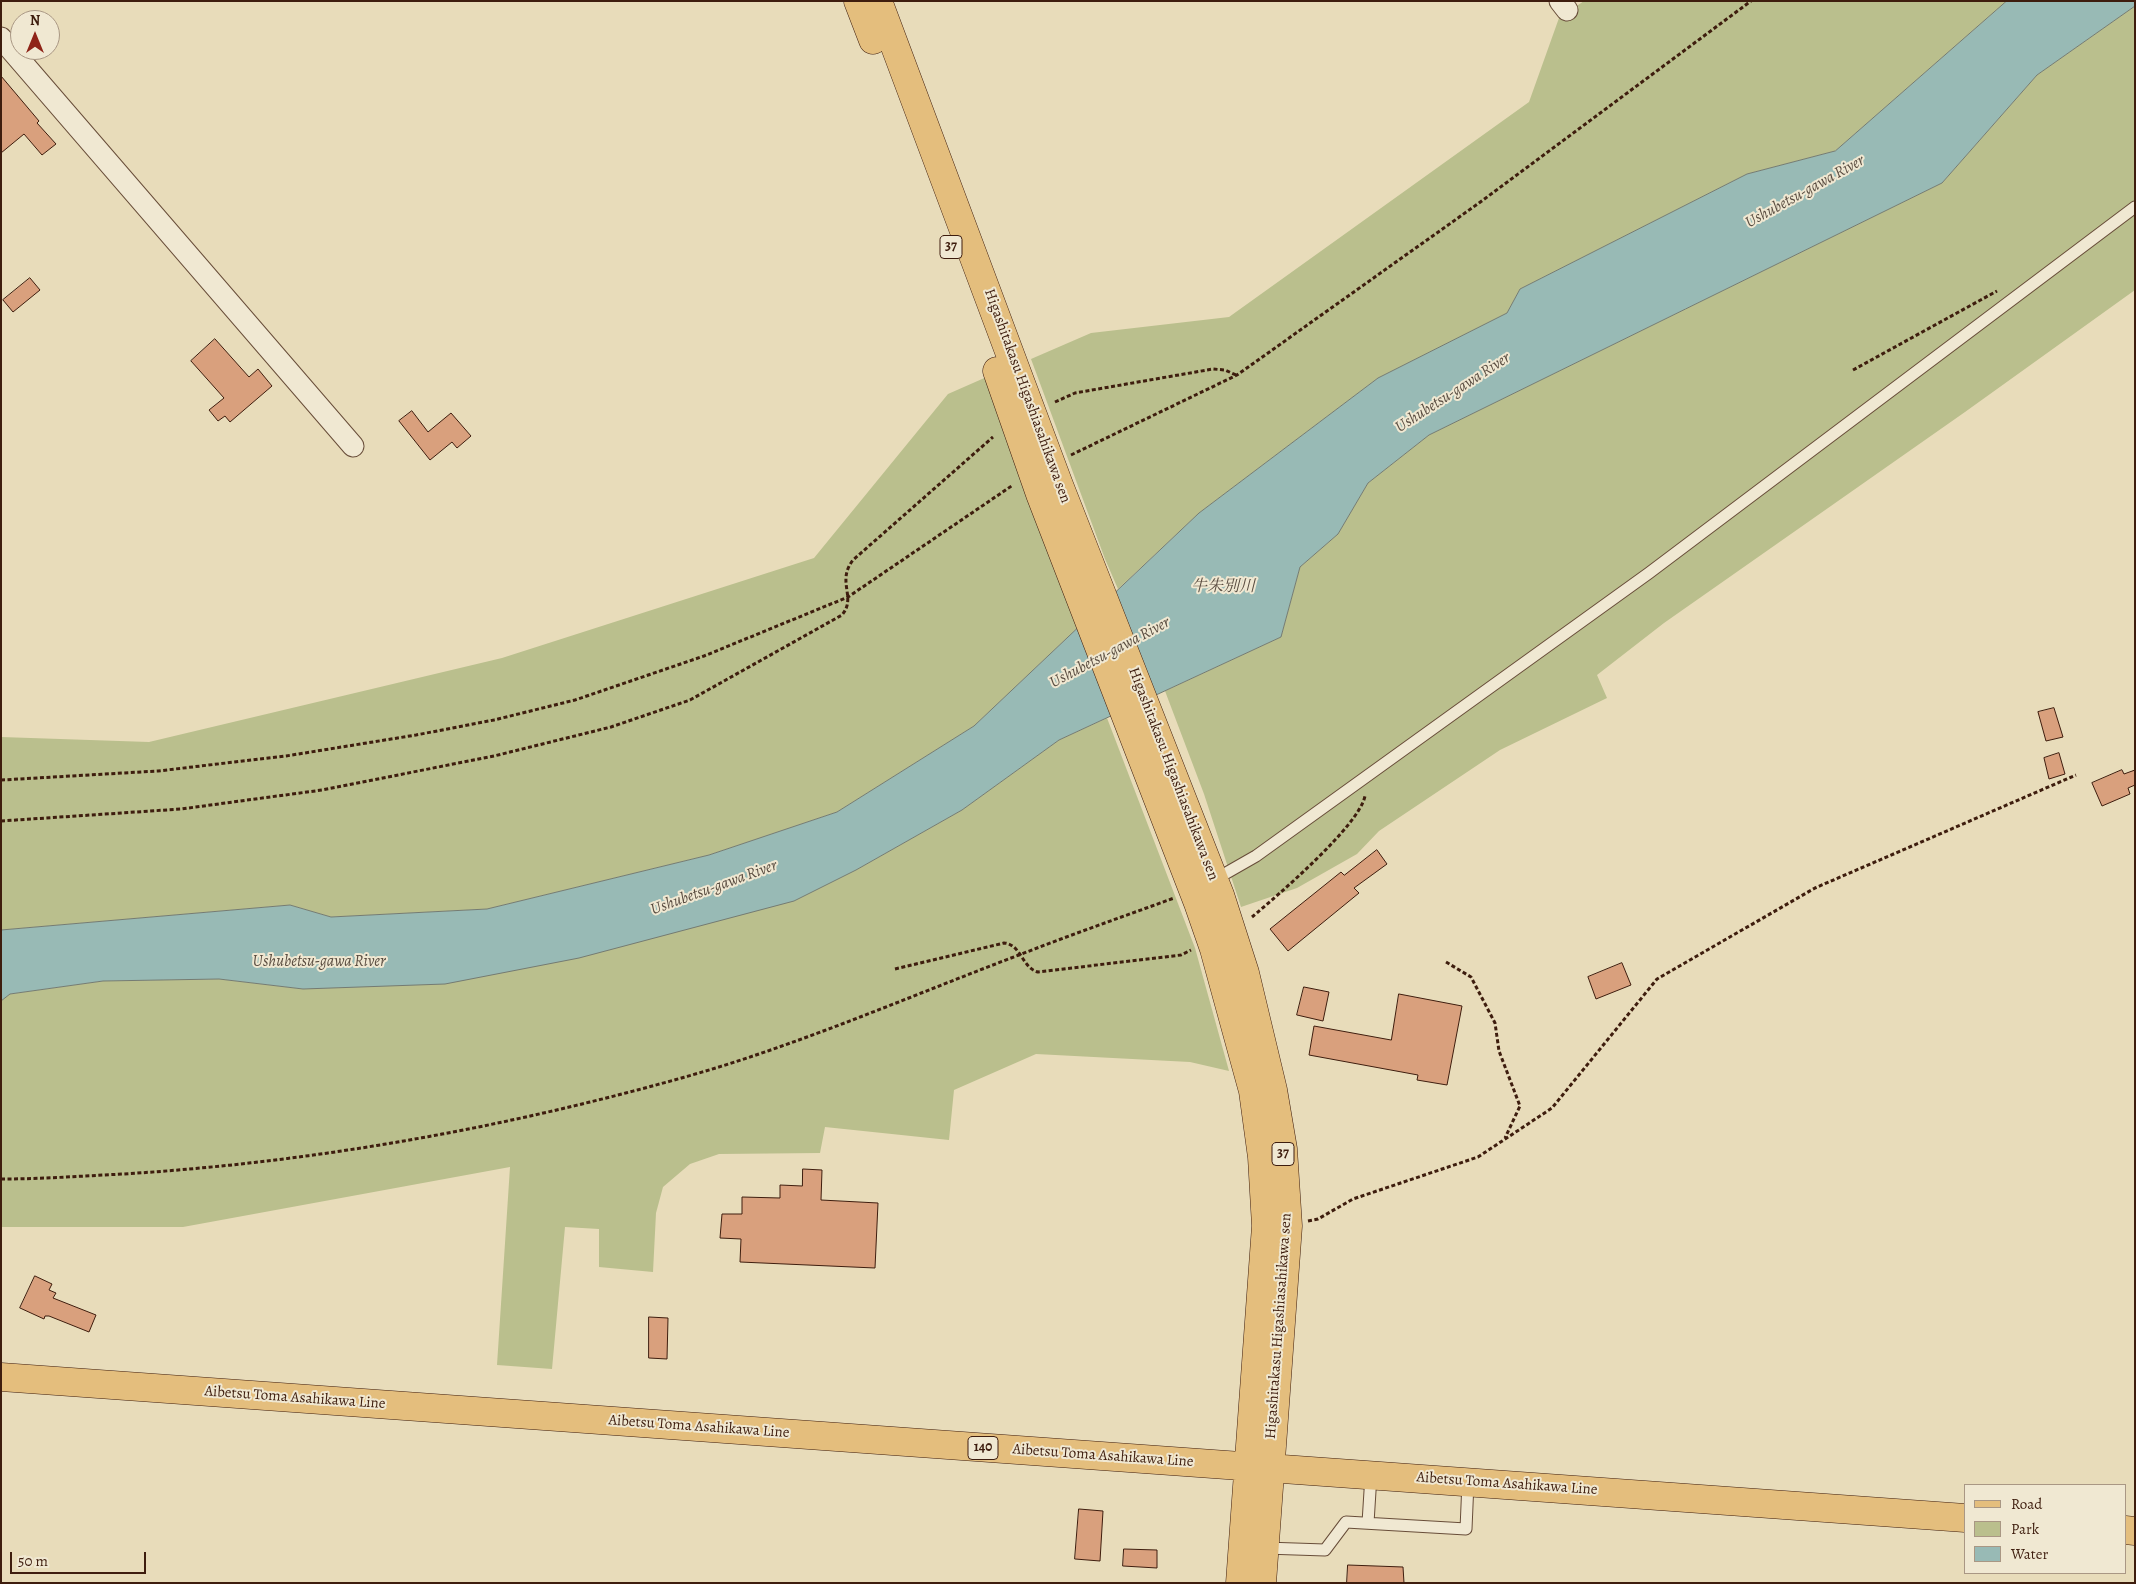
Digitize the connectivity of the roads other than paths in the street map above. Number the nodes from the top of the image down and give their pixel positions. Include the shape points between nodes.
1 (858, 1) edge
2 (878, 1) edge
3 (1, 38) edge
4 (2135, 207) edge
5 (354, 446) dead end
6 (1046, 479) junction
7 (1204, 885) junction
8 (1, 1377) edge
9 (1259, 1467) junction
10 (1371, 1475) junction
11 (1468, 1481) junction
12 (1964, 1518) edge
13 (1368, 1523) junction
14 (1264, 1548) junction
15 (1240, 1583) edge
16 (1262, 1583) edge

1 - 6 main road, Higashitakasu Higashiasahikawa sen / 37 via 998,372
2 - 6 main road, Higashitakasu Higashiasahikawa sen / 37
3 - 5 street
4 - 7 lane via 1649,573 1256,856
6 - 7 main road, Higashitakasu Higashiasahikawa sen / 37
7 - 9 main road, Higashitakasu Higashiasahikawa sen / 37 via 1214,949 1253,1091 1262,1157 1266,1226
7 - 9 main road, Higashitakasu Higashiasahikawa sen / 37 via 1245,973 1274,1090 1283,1149 1288,1226
8 - 9 main road, Aibetsu Toma Asahikawa Line / 140
9 - 10 main road, Aibetsu Toma Asahikawa Line / 140
9 - 14 main road, Higashitakasu Higashiasahikawa sen / 37
9 - 15 main road, Higashitakasu Higashiasahikawa sen / 37
10 - 11 main road, Aibetsu Toma Asahikawa Line / 140
10 - 13 lane
11 - 12 main road, Aibetsu Toma Asahikawa Line / 140
11 - 13 lane via 1466,1529
13 - 14 lane via 1346,1522 1326,1550
14 - 16 main road, Higashitakasu Higashiasahikawa sen / 37

